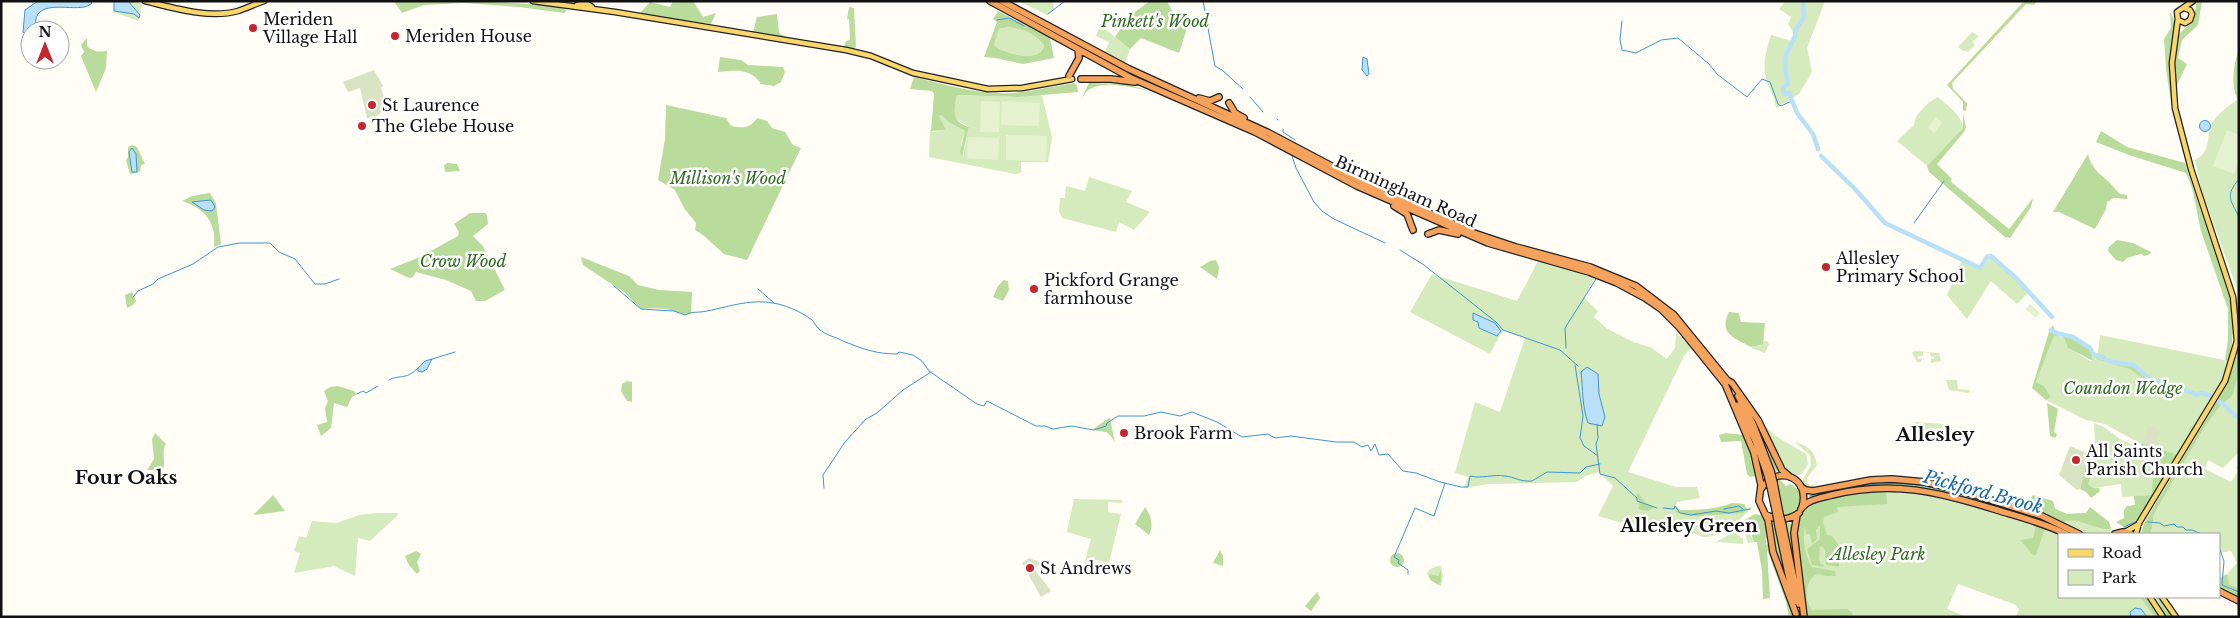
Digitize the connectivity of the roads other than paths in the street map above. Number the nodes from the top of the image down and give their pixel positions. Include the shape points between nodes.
1 (145, 1) edge
2 (264, 1) edge
3 (533, 1) edge
4 (990, 1) edge
5 (1002, 1) edge
6 (2193, 1) edge
7 (2184, 8) junction
8 (2191, 12) junction
9 (2178, 18) junction
10 (2187, 22) junction
11 (2176, 35) junction
12 (1078, 46) junction
13 (1070, 78) junction
14 (1080, 79) joint
15 (1145, 84) junction
16 (1159, 84) junction
17 (1219, 97) dead end
18 (1229, 103) dead end
19 (1256, 126) junction
20 (1371, 192) junction
21 (1413, 230) dead end
22 (1428, 234) dead end
23 (1488, 243) junction
24 (1663, 308) junction
25 (1726, 382) junction
26 (1790, 477) junction
27 (1801, 487) junction
28 (1761, 489) junction
29 (1800, 511) junction
30 (1765, 514) junction
31 (2140, 523) junction
32 (2064, 533) edge
33 (2077, 533) edge
34 (2128, 533) edge
35 (2136, 533) edge
36 (2220, 592) edge
37 (2151, 598) edge
38 (2163, 598) edge
39 (2239, 601) edge
40 (1799, 616) edge
41 (2163, 617) edge
42 (2176, 617) edge

1 - 2 main road via 192,11 224,13
3 - 13 main road via 585,6 846,50 913,73 976,87 1013,89
4 - 12 highway
5 - 12 highway
6 - 7 main road
6 - 8 main road
7 - 8 main road
7 - 9 main road via 2177,12
8 - 10 main road via 2191,19
9 - 10 main road
9 - 11 main road
10 - 11 main road
11 - 31 main road via 2172,63 2175,108 2235,308 2237,341 2225,381
12 - 13 highway via 1079,58
12 - 15 highway
12 - 16 highway via 1089,40 1090,48
13 - 14 main road
14 - 15 highway via 1118,79
15 - 20 highway, Birmingham Road via 1255,132
16 - 17 highway via 1207,100
16 - 19 highway, Birmingham Road
18 - 19 highway
19 - 24 highway, Birmingham Road via 1400,201 1482,235 1608,273 1636,286
20 - 21 highway via 1407,214
20 - 23 highway, Birmingham Road
22 - 23 highway via 1433,230 1444,230
23 - 24 highway, Birmingham Road via 1606,278
24 - 25 highway via 1694,337
25 - 26 highway via 1732,383 1748,404 1782,470
25 - 28 highway via 1751,443
25 - 40 highway, bridge via 1769,472
26 - 27 highway
26 - 28 highway via 1773,477
27 - 29 highway via 1804,498
27 - 33 highway via 1813,491 1871,480 1925,482 2042,516
28 - 30 highway via 1759,501
29 - 30 highway via 1789,519 1781,520
29 - 32 highway via 1810,501 1854,490 1913,488 1956,497
29 - 40 highway via 1794,531
30 - 40 highway via 1773,552
31 - 34 main road
31 - 35 main road
36 - 39 highway
37 - 41 main road
38 - 42 main road

